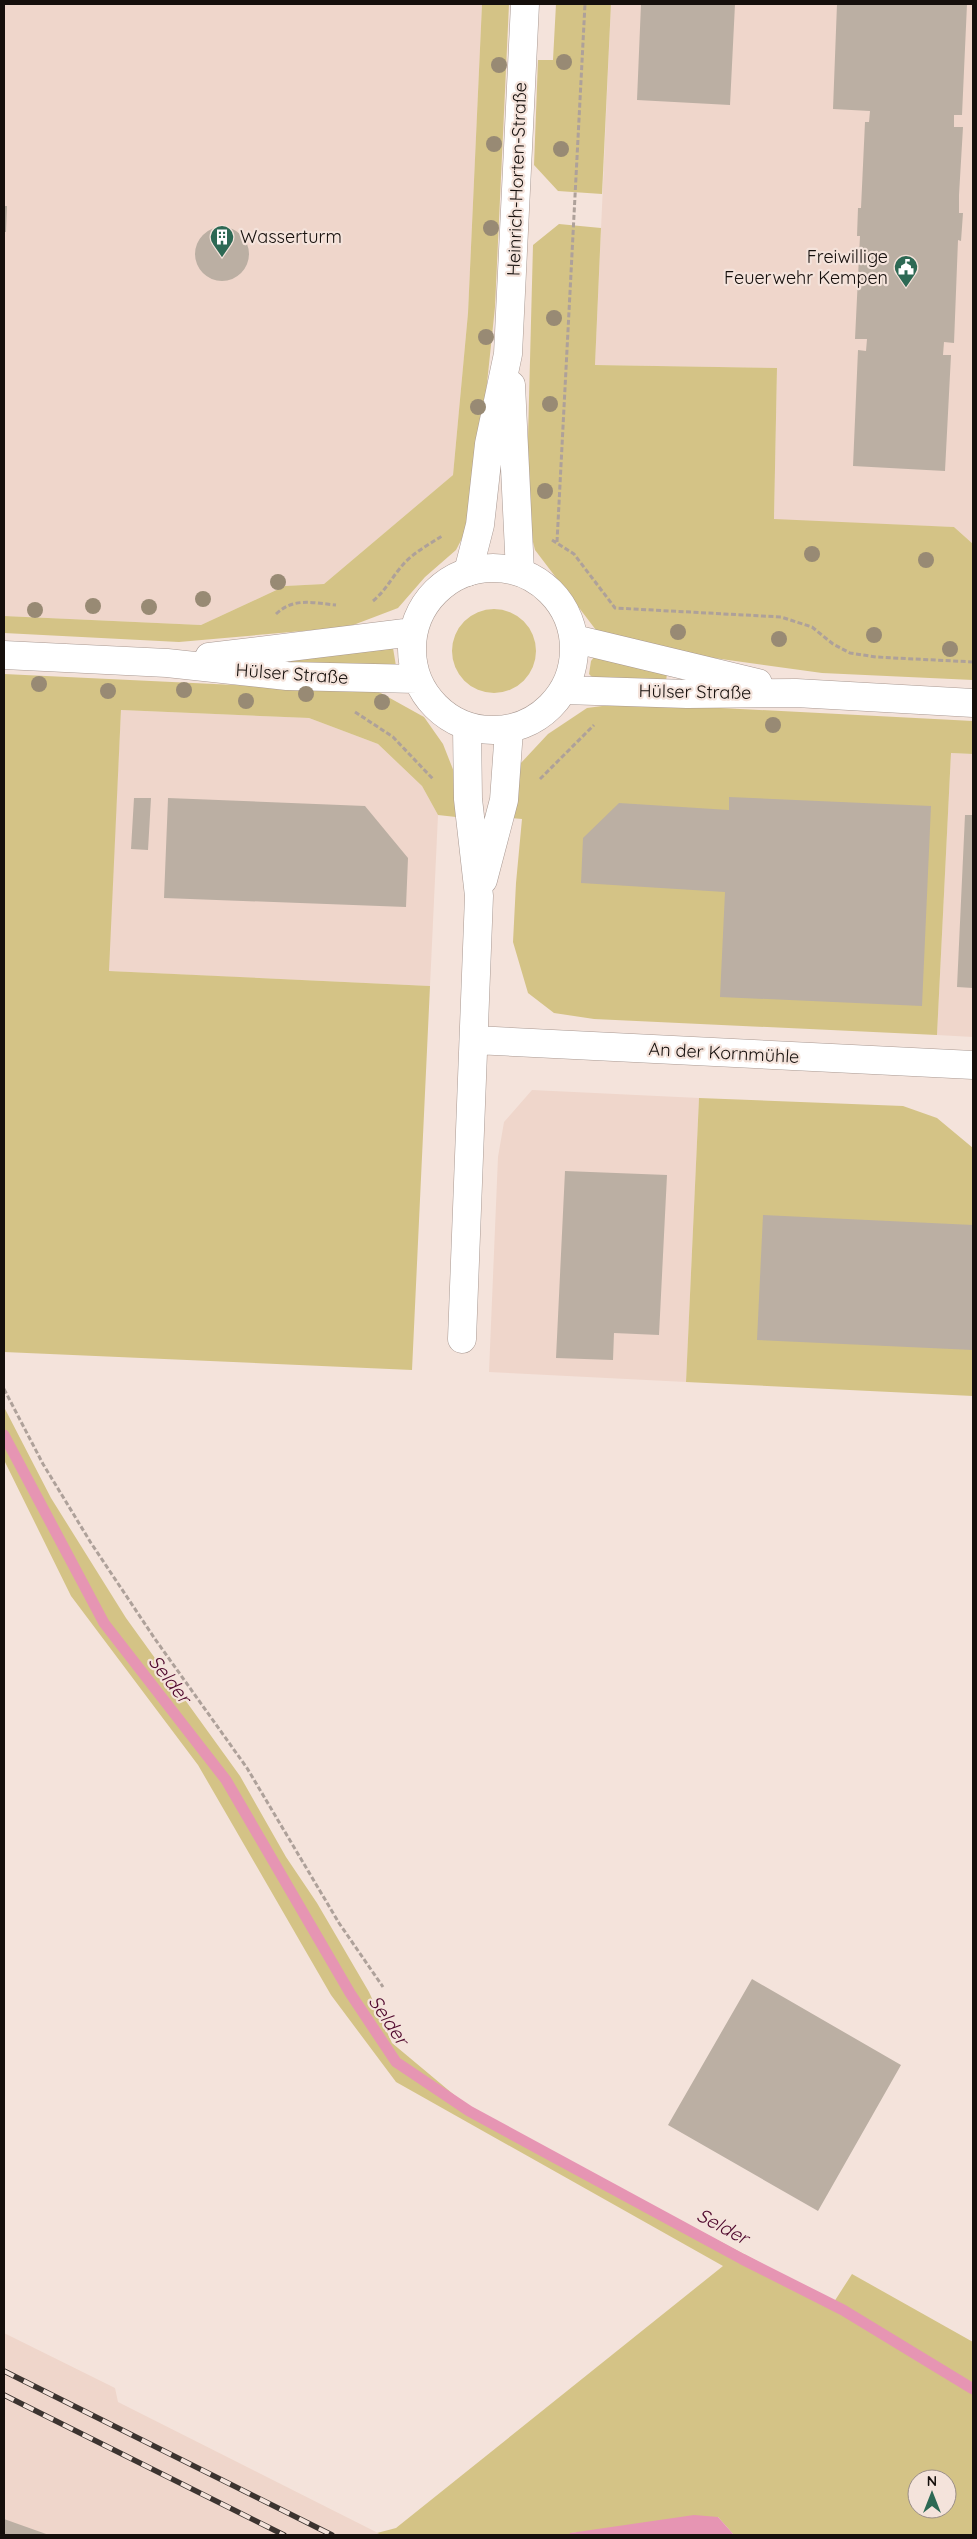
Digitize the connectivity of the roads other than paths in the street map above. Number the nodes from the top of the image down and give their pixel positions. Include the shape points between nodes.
1 (525, 4) edge
2 (508, 354) junction
3 (468, 572) junction
4 (520, 572) junction
5 (413, 632) junction
6 (575, 639) junction
7 (4, 655) edge
8 (166, 663) junction
9 (417, 679) junction
10 (564, 690) junction
11 (796, 693) junction
12 (973, 703) edge
13 (466, 726) junction
14 (509, 730) junction
15 (479, 896) junction
16 (475, 1040) junction
17 (973, 1065) edge
18 (462, 1339) dead end

1 - 2 street, Heinrich-Horten-Straße
2 - 3 street, Heinrich-Horten-Straße via 489,444 480,525
2 - 4 street, Heinrich-Horten-Straße
3 - 4 street via 494,567
3 - 5 street via 433,594 420,612
4 - 6 street via 540,582 557,598 569,617
5 - 8 street, Hülser Straße
5 - 9 street via 412,656
6 - 10 street via 574,666
6 - 11 street, Hülser Straße
7 - 8 street, Hülser Straße
8 - 9 street, Hülser Straße via 287,676
9 - 13 street via 429,700 446,716
10 - 11 street, Hülser Straße
10 - 14 street via 550,708 532,722
11 - 12 street, Hülser Straße
13 - 14 street via 488,731
13 - 15 street via 468,799
14 - 15 street via 504,800
15 - 16 street
16 - 17 street, An der Kornmühle
16 - 18 street

